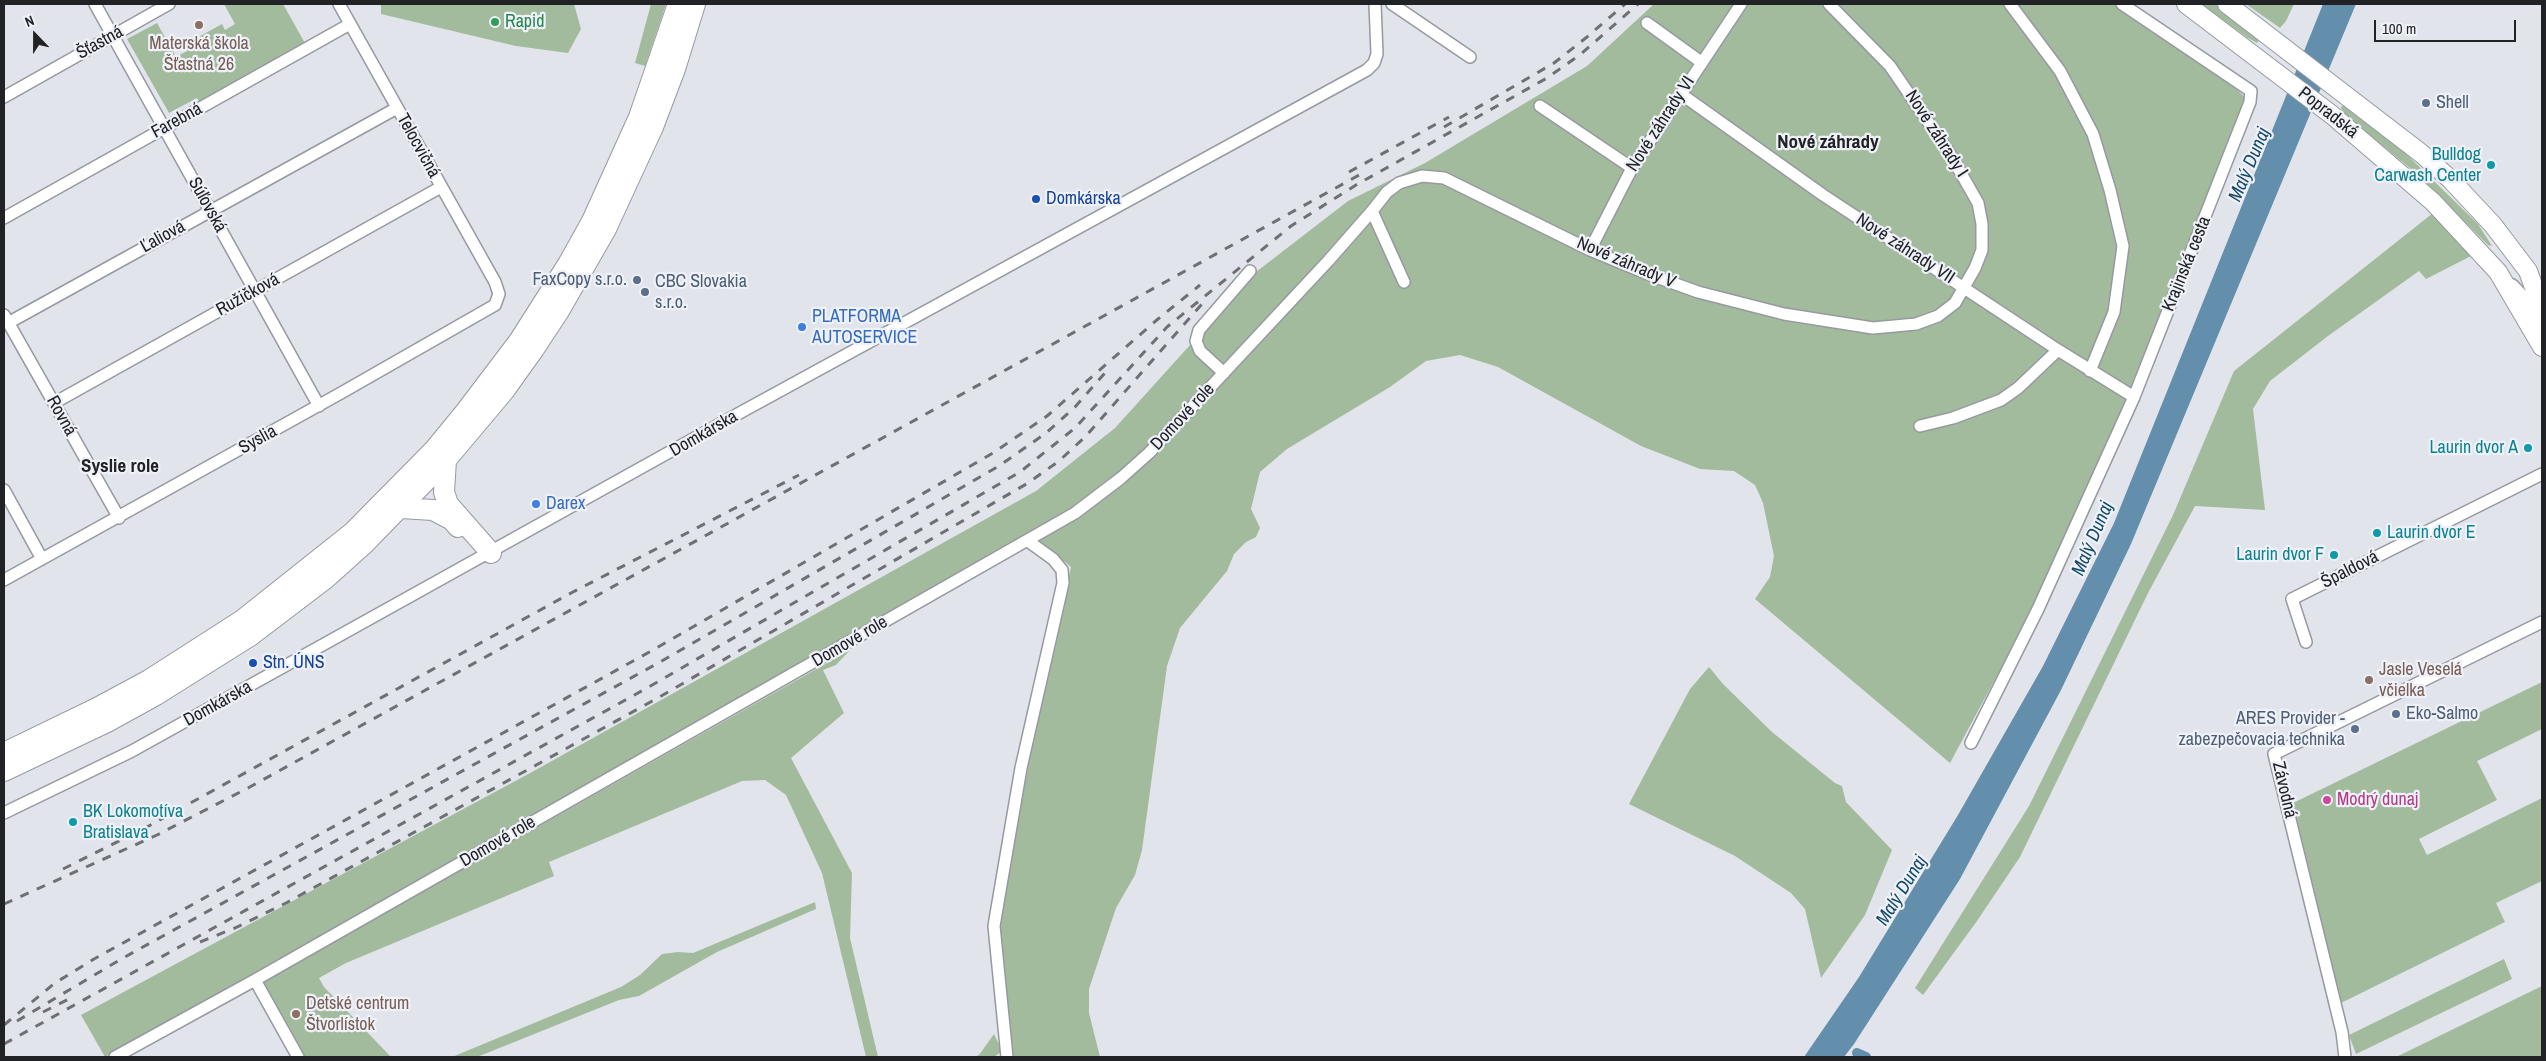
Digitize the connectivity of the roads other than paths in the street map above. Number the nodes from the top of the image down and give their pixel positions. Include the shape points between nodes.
1 (95, 4) edge
2 (169, 4) edge
3 (339, 4) edge
4 (678, 4) edge
5 (695, 4) edge
6 (1375, 4) edge
7 (1392, 4) edge
8 (1741, 4) edge
9 (1829, 4) edge
10 (2010, 4) edge
11 (2122, 4) edge
12 (2186, 4) edge
13 (2227, 4) edge
14 (1647, 23) dead end
15 (350, 24) junction
16 (117, 34) junction
17 (1470, 56) dead end
18 (1700, 62) junction
19 (1681, 94) junction
20 (4, 98) edge
21 (1540, 106) dead end
22 (398, 108) junction
23 (164, 129) junction
24 (1632, 168) junction
25 (441, 187) junction
26 (210, 211) junction
27 (1372, 212) junction
28 (4, 218) edge
29 (1590, 250) junction
30 (1250, 271) dead end
31 (2528, 271) junction
32 (2498, 272) junction
33 (1404, 282) dead end
34 (497, 288) joint
35 (1965, 288) junction
36 (2542, 290) edge
37 (255, 291) junction
38 (2542, 310) edge
39 (6, 319) edge
40 (2542, 320) edge
41 (2542, 347) edge
42 (2058, 350) junction
43 (2090, 371) junction
44 (1224, 374) junction
45 (2134, 397) junction
46 (54, 403) junction
47 (319, 406) junction
48 (1920, 426) dead end
49 (446, 460) junction
50 (2542, 474) edge
51 (4, 490) edge
52 (402, 508) junction
53 (119, 518) junction
54 (1028, 541) junction
55 (488, 554) junction
56 (42, 559) junction
57 (4, 580) edge
58 (2542, 622) edge
59 (2306, 642) dead end
60 (1971, 743) dead end
61 (4, 753) edge
62 (4, 771) edge
63 (4, 813) edge
64 (255, 980) junction
65 (115, 1057) edge
66 (298, 1057) edge
67 (1006, 1057) edge
68 (2345, 1057) edge

1 - 16 street, Súľovská
2 - 16 street, Šťastná
3 - 15 street, Telocvičná
4 - 61 highway via 640,117 592,221 519,341 434,450 353,532 242,621 149,680
5 - 49 highway via 653,128 606,229 534,349 504,391
6 - 55 street, Domkárska via 1377,54 1367,70
7 - 17 street
8 - 18 street, Nové záhrady VI
9 - 35 street, Nové záhrady I via 1890,66 1950,154 1978,202 1982,250
10 - 43 street via 2060,72 2093,134 2123,246 2114,312
11 - 45 street, Krajinská cesta via 2251,91 2247,115
12 - 32 main road, Popradská via 2332,115 2433,202
13 - 31 main road, Popradská via 2422,154 2493,226
14 - 18 street
15 - 22 street, Telocvičná
15 - 23 street, Farebná
16 - 20 street, Šťastná
16 - 23 street, Súľovská
18 - 19 street, Nové záhrady VI
19 - 24 street, Nové záhrady VI
19 - 35 street, Nové záhrady VII via 1823,195
21 - 24 street
22 - 25 street, Telocvičná
22 - 26 street, Ľaliová
23 - 26 street, Súľovská
23 - 28 street, Farebná
24 - 29 street, Nové záhrady VI
25 - 34 street, Telocvičná
25 - 37 street, Ružičková
26 - 37 street, Súľovská
26 - 39 street, Ľaliová
27 - 29 street, Nové záhrady V via 1399,182 1422,176 1436,177 1453,182
27 - 33 street
27 - 44 street, Domové role
29 - 35 street, Nové záhrady V via 1698,292 1784,314 1873,328 1906,326 1930,320 1955,303
30 - 44 street via 1199,330 1196,341 1200,351
31 - 36 street, Popradská
31 - 38 main road, Popradská
32 - 40 street, Popradská
32 - 41 main road
34 - 47 street, Syslia via 498,300 491,309
35 - 42 street, Nové záhrady VII
37 - 46 street, Ružičková
37 - 47 street, Súľovská
39 - 46 street, Rovná
42 - 43 street, Nové záhrady VII
42 - 48 street via 2001,400
43 - 45 street, Nové záhrady VII
44 - 54 street, Domové role via 1122,478 1075,513
45 - 60 street, Krajinská cesta via 2038,609
46 - 53 street, Rovná
47 - 53 street, Syslia
49 - 52 highway
49 - 55 highway via 444,492 448,504
50 - 59 street, Špaldová via 2292,599
51 - 56 street
52 - 55 highway via 423,508 441,513
52 - 62 highway via 318,584 204,667 107,722
53 - 56 street, Syslia
54 - 64 street, Domové role
54 - 67 street via 1062,570 1063,583 1021,768 994,926
55 - 63 street, Domkárska via 132,751
56 - 57 street, Syslia
58 - 68 street, Závodná via 2274,754 2342,1032
64 - 65 street, Domové role
64 - 66 street

